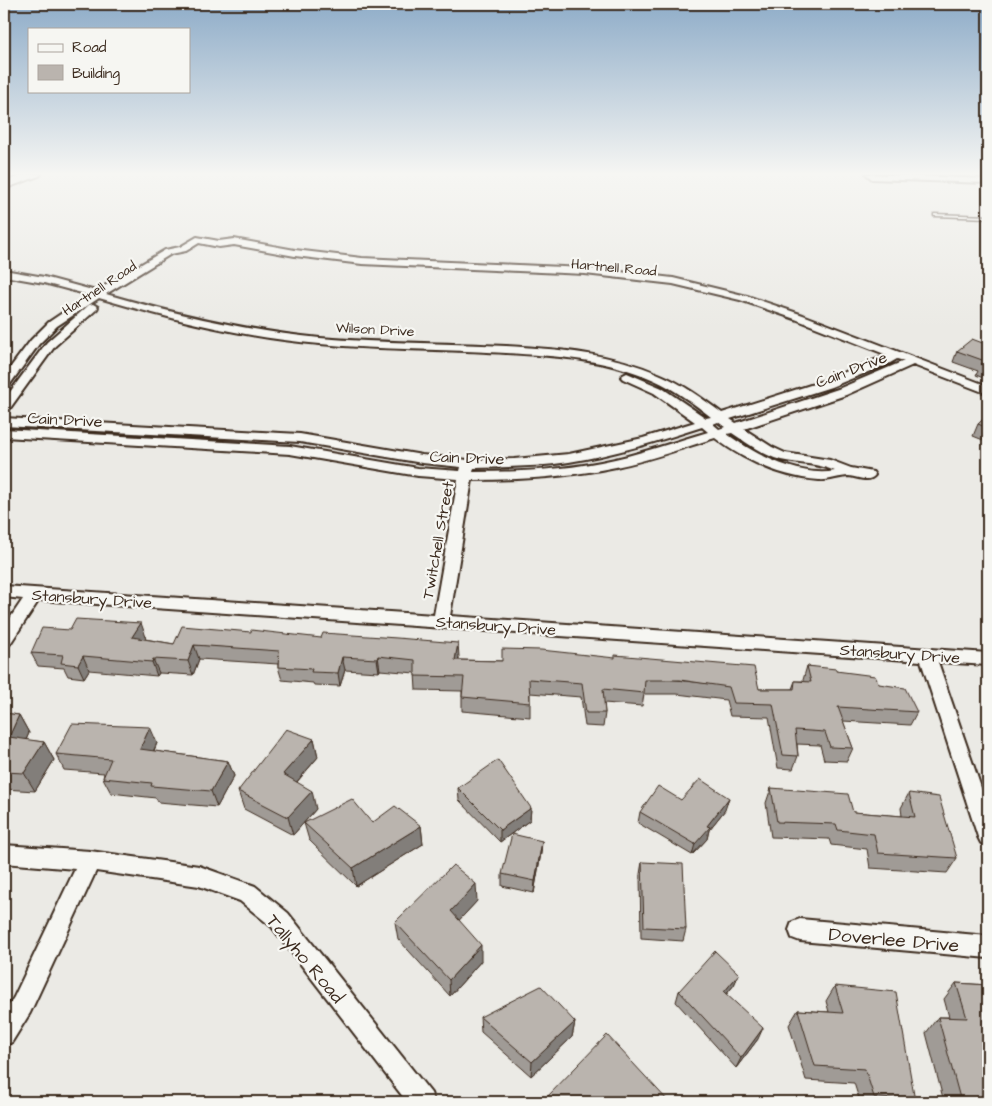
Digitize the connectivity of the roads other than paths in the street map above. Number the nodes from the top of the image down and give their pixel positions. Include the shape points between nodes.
1 (4, 273) edge
2 (4, 280) edge
3 (96, 300) junction
4 (417, 350) junction
5 (891, 358) junction
6 (908, 364) junction
7 (4, 384) edge
8 (988, 390) edge
9 (988, 400) edge
10 (4, 408) edge
11 (721, 418) junction
12 (4, 422) edge
13 (705, 423) junction
14 (734, 428) junction
15 (4, 433) edge
16 (718, 433) junction
17 (184, 438) junction
18 (467, 470) junction
19 (848, 472) junction
20 (868, 475) dead end
21 (4, 592) edge
22 (35, 594) junction
23 (441, 622) junction
24 (4, 640) edge
25 (927, 654) junction
26 (988, 658) edge
27 (988, 837) edge
28 (4, 854) edge
29 (90, 861) junction
30 (800, 930) dead end
31 (988, 947) edge
32 (4, 1034) edge
33 (422, 1102) edge

1 - 3 street, Wilson Drive via 41,278
2 - 3 street, Wilson Drive
3 - 4 street, Wilson Drive via 167,324 261,343 330,350
3 - 5 street, Hartnell Road via 180,254 182,249 197,240 321,264 585,274 635,282 736,304
3 - 7 street, Hartnell Road via 53,324 34,342
3 - 10 street, Hartnell Road via 51,344
4 - 11 street, Wilson Drive via 558,353 596,359 657,377
4 - 13 street, Wilson Drive via 581,365 640,382 671,398
5 - 6 street, Hartnell Road
5 - 11 street, Cain Drive via 827,384
6 - 8 street, Hartnell Road
6 - 9 street, Hartnell Road
6 - 14 street, Cain Drive via 842,392
11 - 13 street, Cain Drive
11 - 14 street, Wilson Drive
12 - 17 street, Cain Drive
13 - 16 street, Wilson Drive
13 - 18 street, Cain Drive via 646,441 569,458
14 - 16 street, Cain Drive
14 - 19 street, Wilson Drive via 782,456 830,464
15 - 17 street, Cain Drive
16 - 18 street, Cain Drive via 617,463 571,471 520,476
16 - 19 street, Wilson Drive via 757,459 778,467 828,476
17 - 18 street, Cain Drive via 290,450 418,472
18 - 23 street, Twitchell Street
19 - 20 street
21 - 22 street, Stansbury Drive
22 - 23 street, Stansbury Drive
22 - 24 street
23 - 25 street, Stansbury Drive
25 - 26 street, Stansbury Drive
25 - 27 street
28 - 29 street, Tallyho Road
29 - 32 street via 22,1005
29 - 33 street, Tallyho Road via 199,876 247,893 280,920
30 - 31 street, Doverlee Drive

